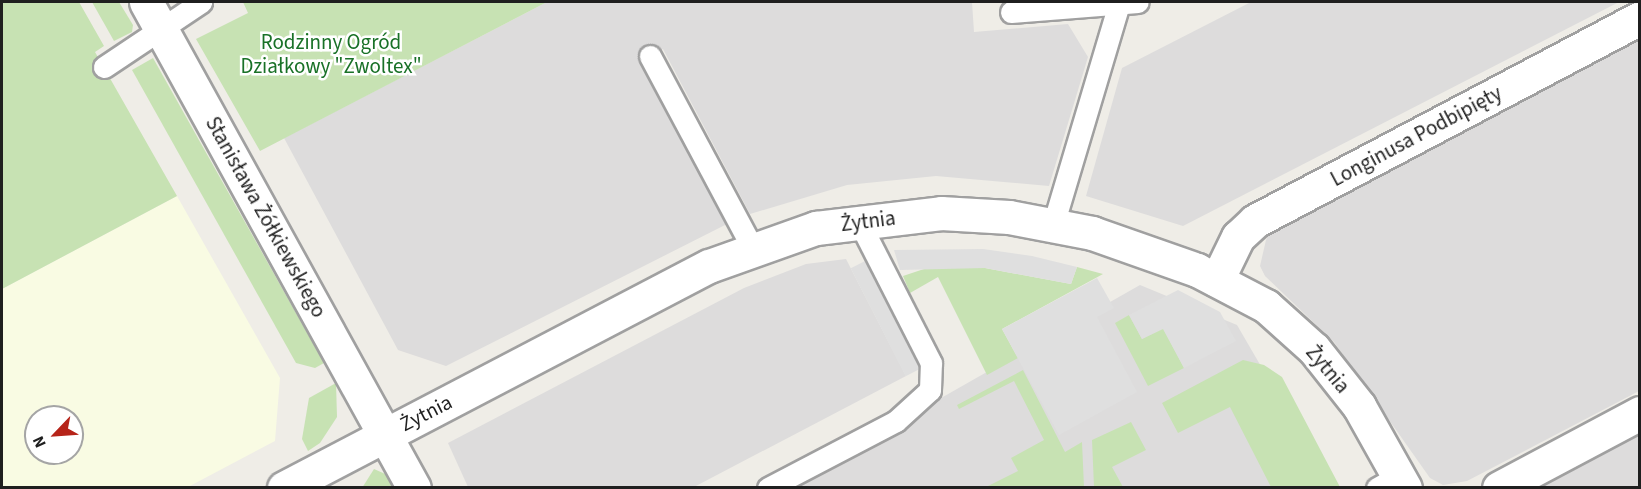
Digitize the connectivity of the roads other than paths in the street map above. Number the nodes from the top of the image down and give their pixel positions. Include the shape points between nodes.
1 (201, 2) edge
2 (1129, 2) edge
3 (1011, 12) dead end
4 (153, 14) edge
5 (1640, 18) edge
6 (650, 57) dead end
7 (104, 67) dead end
8 (858, 220) junction
9 (1053, 225) junction
10 (753, 249) junction
11 (1216, 280) junction
12 (1640, 413) edge
13 (385, 434) junction
14 (1394, 484) edge
15 (284, 488) edge
16 (414, 488) edge
17 (768, 488) edge
18 (1499, 488) edge

1 - 4 lane
2 - 3 lane
2 - 9 lane
4 - 7 lane
4 - 13 street, Stanisława Żółkiewskiego
5 - 11 street, Longinusa Podbipięty via 1255,221 1238,237
6 - 10 lane
8 - 9 street, Żytnia via 941,213 1009,217
8 - 10 street, Żytnia via 816,228
8 - 17 lane via 931,363 930,390 896,421
9 - 11 street, Żytnia via 1092,233
10 - 13 street, Żytnia via 709,266
11 - 14 street, Żytnia via 1266,306 1314,349 1359,406
12 - 18 street
13 - 15 street, Żytnia
13 - 16 street, Stanisława Żółkiewskiego

